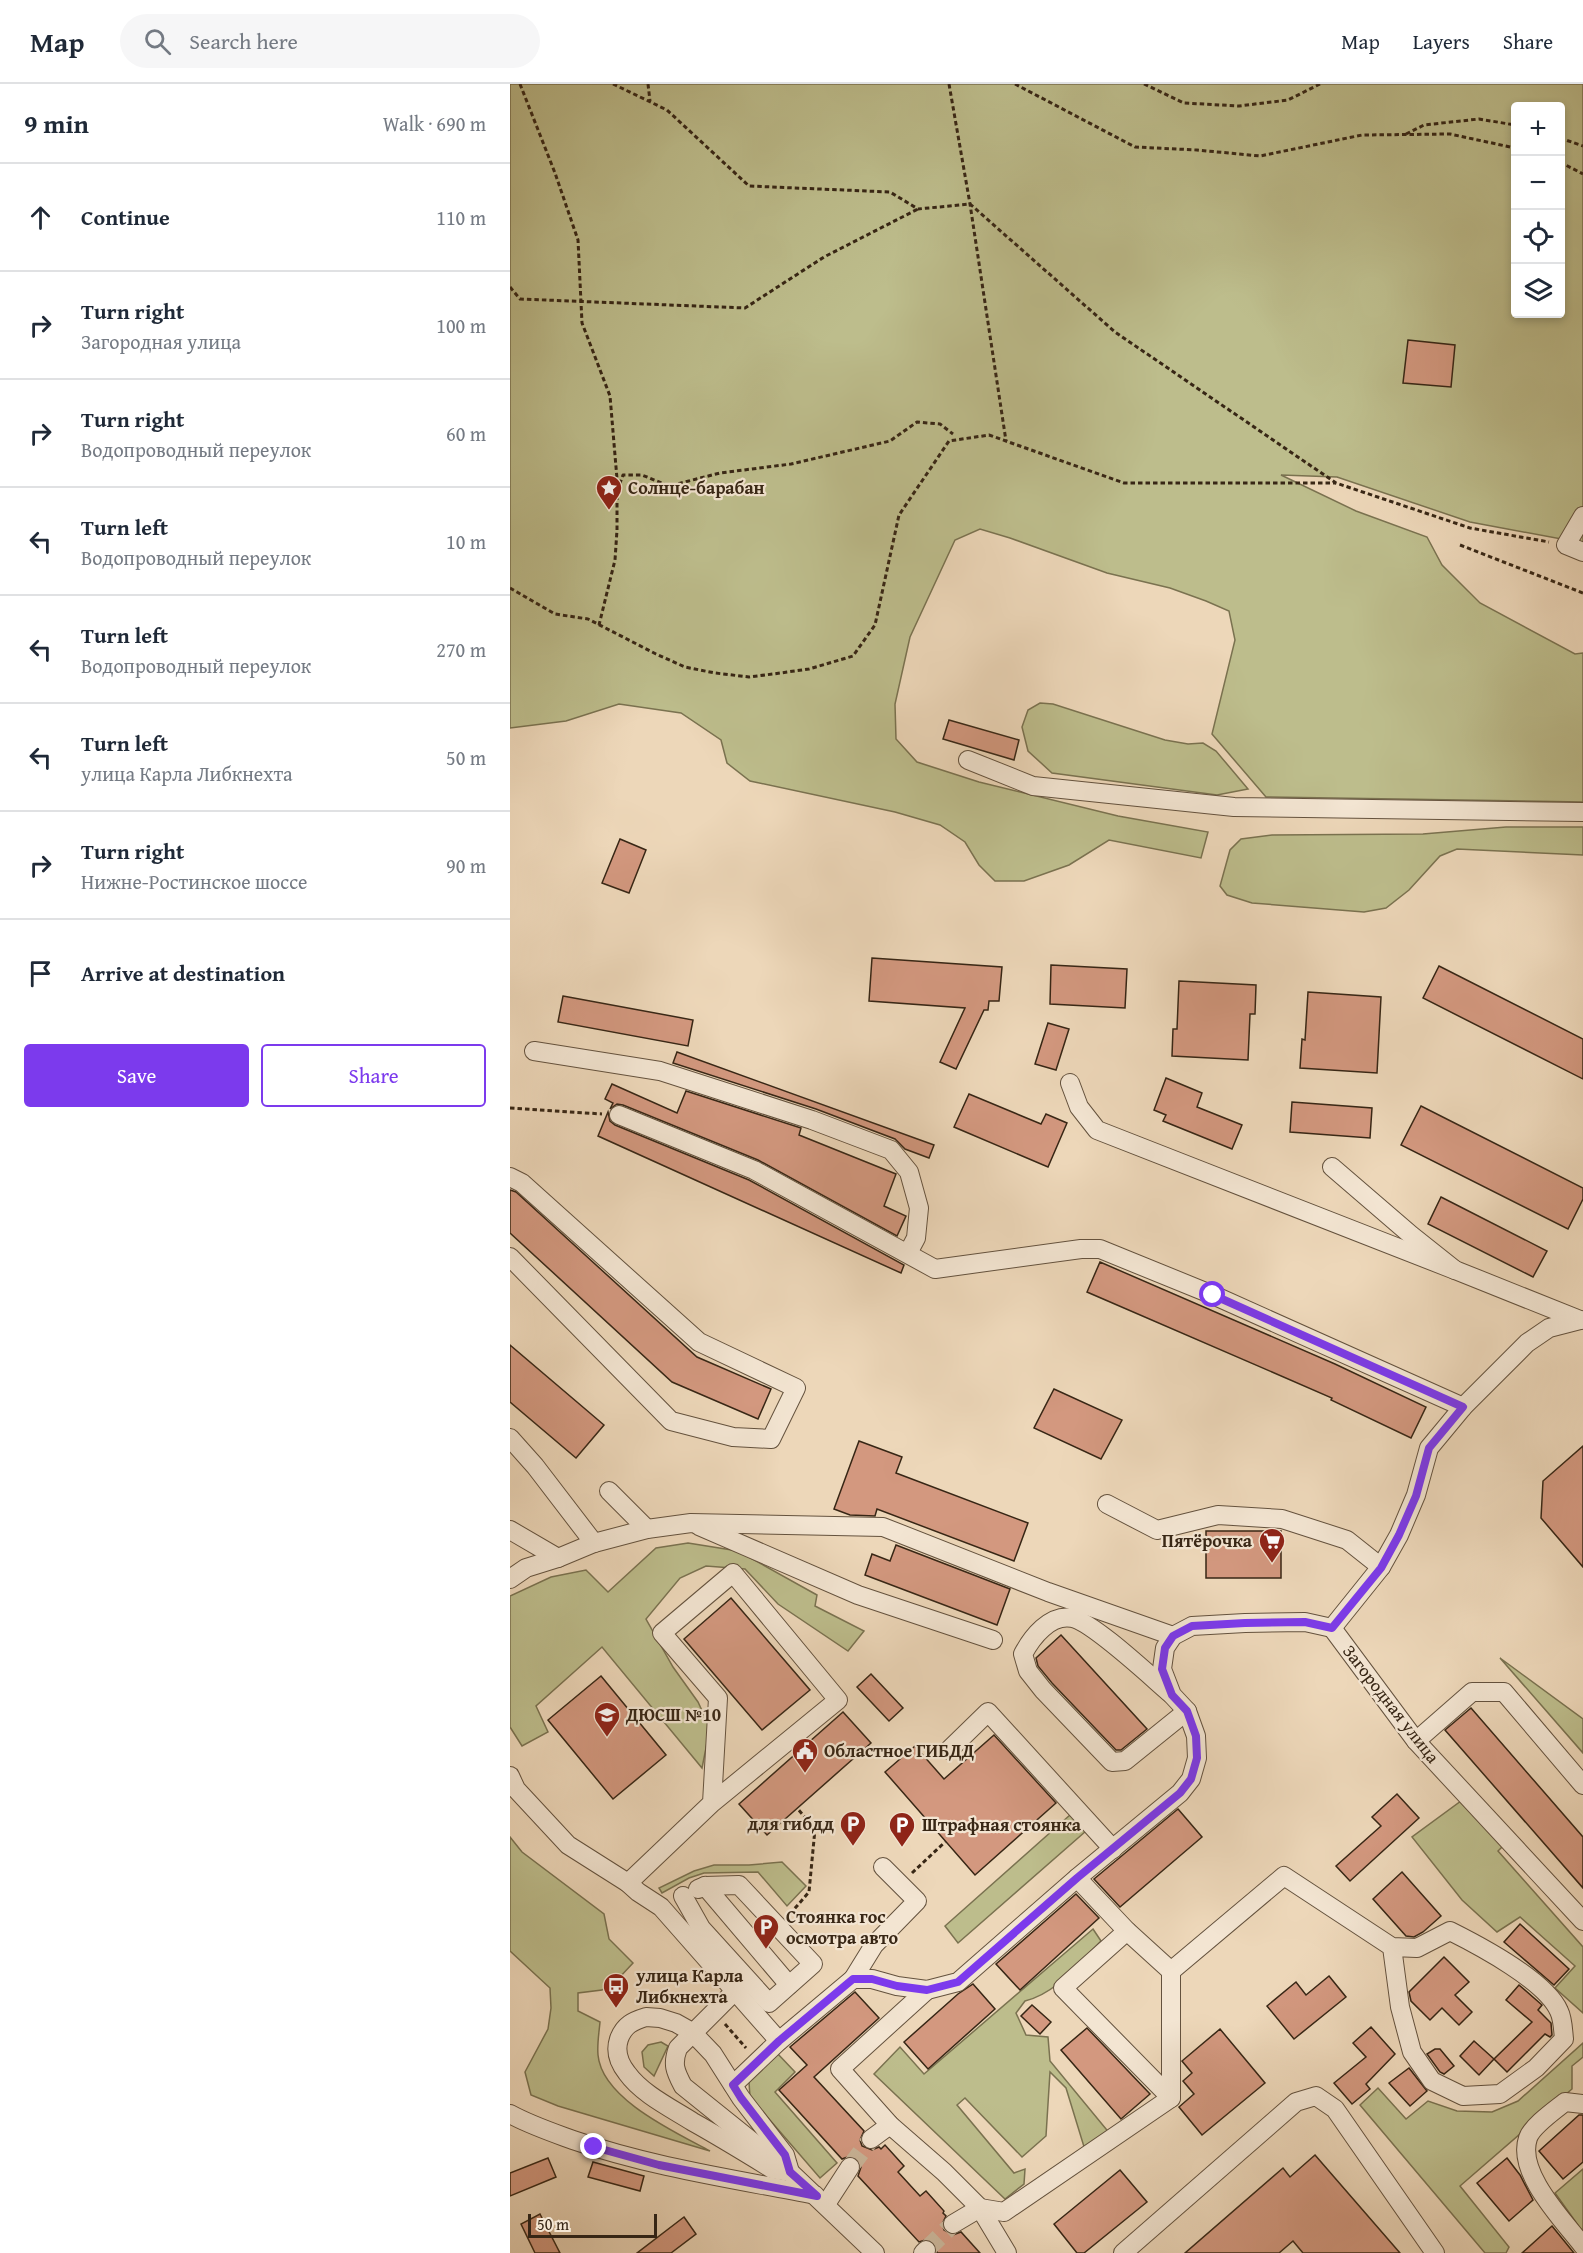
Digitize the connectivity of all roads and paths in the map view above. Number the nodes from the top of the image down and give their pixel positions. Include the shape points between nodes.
1 (520, 84) edge
2 (614, 84) edge
3 (648, 84) edge
4 (949, 84) edge
5 (1014, 84) edge
6 (1144, 84) edge
7 (1320, 84) edge
8 (650, 102) junction
9 (1511, 124) edge
10 (1406, 134) junction
11 (1565, 140) edge
12 (1583, 146) edge
13 (1511, 147) edge
14 (1565, 165) edge
15 (1583, 174) edge
16 (970, 204) junction
17 (918, 209) junction
18 (510, 287) edge
19 (581, 301) junction
20 (953, 434) dead end
21 (1006, 441) junction
22 (1336, 483) junction
23 (617, 493) junction
24 (1583, 516) edge
25 (1460, 545) dead end
26 (1574, 548) edge
27 (510, 588) edge
28 (1583, 593) edge
29 (599, 625) junction
30 (968, 760) dead end
31 (1583, 812) edge
32 (534, 1051) dead end
33 (1070, 1083) dead end
34 (510, 1108) edge
35 (619, 1114) joint
36 (1332, 1167) dead end
37 (510, 1178) edge
38 (908, 1253) junction
39 (510, 1257) edge
40 (1455, 1270) junction
41 (1582, 1319) edge
42 (1463, 1407) junction
43 (510, 1438) edge
44 (609, 1491) dead end
45 (1107, 1504) dead end
46 (691, 1523) junction
47 (647, 1529) junction
48 (510, 1530) edge
49 (594, 1543) junction
50 (558, 1558) junction
51 (1381, 1568) junction
52 (510, 1580) edge
53 (1332, 1628) junction
54 (1173, 1636) junction
55 (993, 1640) dead end
56 (1172, 1695) junction
57 (1187, 1711) junction
58 (1416, 1741) junction
59 (950, 1750) dead end
60 (510, 1776) edge
61 (1583, 1785) edge
62 (712, 1803) junction
63 (797, 1809) dead end
64 (945, 1842) dead end
65 (1113, 1849) junction
66 (883, 1867) dead end
67 (1077, 1878) junction
68 (628, 1883) junction
69 (900, 1884) junction
70 (705, 1886) junction
71 (683, 1896) junction
72 (661, 1907) junction
73 (790, 1914) dead end
74 (1583, 1921) edge
75 (1127, 1931) junction
76 (1392, 1947) junction
77 (1171, 1971) junction
78 (853, 1979) junction
79 (789, 1985) junction
80 (927, 1990) junction
81 (734, 1992) junction
82 (714, 2011) junction
83 (692, 2032) junction
84 (779, 2041) junction
85 (757, 2062) junction
86 (733, 2085) junction
87 (1171, 2098) junction
88 (1583, 2104) edge
89 (510, 2114) edge
90 (890, 2125) junction
91 (871, 2139) tunnel mouth
92 (850, 2167) tunnel mouth
93 (790, 2172) junction
94 (821, 2200) junction
95 (981, 2208) junction
96 (953, 2224) tunnel mouth
97 (1583, 2246) edge
98 (875, 2253) edge
99 (1007, 2253) edge
100 (1124, 2253) edge
101 (1435, 2253) edge

1 - 19 path via 578,240
2 - 8 path
3 - 8 path
4 - 16 path
5 - 10 path via 1135,147 1260,156 1362,135
6 - 7 path via 1184,103 1239,106 1288,100
8 - 17 path via 667,110 749,186 890,192
9 - 10 path via 1479,119 1424,124
10 - 13 path via 1450,134
11 - 12 path
14 - 15 path
16 - 17 path
16 - 21 path
16 - 22 path via 1115,332
17 - 19 path via 824,257 745,308
18 - 19 path via 520,299
19 - 23 path via 582,323 610,396
20 - 23 path via 940,424 917,422 891,441 669,486 642,475 623,475
21 - 22 path via 1124,483
21 - 29 path via 989,435 949,441 928,470 898,515 875,625 853,656 809,669 749,677 715,673 685,667
22 - 26 path via 1470,528
23 - 29 path via 615,560
24 - 26 street
25 - 28 path
27 - 29 path via 555,614 588,619
30 - 31 street via 1033,786 1234,807
32 - 38 street via 660,1071 891,1150 909,1172 919,1208 916,1238
33 - 40 street via 1079,1107 1098,1130
34 - 35 path
35 - 38 street via 754,1170
36 - 40 street
37 - 39 street via 522,1183 699,1342 796,1388 771,1439 733,1437 671,1421
38 - 42 street via 935,1269 1100,1249
40 - 41 street
41 - 42 street, Загородная улица via 1549,1328 1527,1343
42 - 51 street, Загородная улица via 1429,1448 1416,1496
43 - 49 street
44 - 47 street
45 - 51 street via 1157,1530 1218,1515 1282,1518 1347,1540
46 - 47 street
46 - 54 street via 883,1527
46 - 55 street via 858,1595
47 - 49 street
48 - 50 street
49 - 50 street
50 - 52 street via 526,1568
51 - 53 street, Загородная улица
53 - 54 street via 1305,1622 1245,1623 1192,1626
53 - 58 street, Загородная улица
54 - 56 street via 1165,1648 1162,1669
56 - 57 street
56 - 57 street via 1096,1630 1072,1618 1050,1622 1030,1640 1023,1654 1028,1671 1043,1690 1112,1762 1125,1761
57 - 65 street via 1196,1736 1197,1758 1191,1779
58 - 61 street via 1472,1692 1504,1692
58 - 74 street, Загородная улица
59 - 65 street via 988,1712
60 - 68 street via 516,1789 568,1845
62 - 62 street via 838,1700 733,1573 662,1633 718,1698
62 - 68 street
63 - 73 path via 815,1829 809,1892
64 - 69 path
65 - 67 street
66 - 69 street
67 - 75 street
67 - 80 street via 958,1982
68 - 72 street
69 - 78 street via 916,1901 874,1945
70 - 71 street
70 - 79 street
70 - 79 street via 739,1885 813,1964
71 - 72 street
71 - 79 street via 701,1928 769,2003
72 - 81 street
75 - 77 street
75 - 87 street via 1063,1988
76 - 76 street via 1417,1948 1450,1931 1484,1948 1547,1992 1560,2012 1564,2039 1536,2068 1500,2094 1463,2096 1432,2081 1412,2052 1400,2007
76 - 77 street via 1284,1876
77 - 87 street
78 - 80 street
78 - 84 street
80 - 90 street via 840,2069
81 - 82 street
81 - 84 street
82 - 83 street
82 - 85 path
83 - 86 street
83 - 93 street via 674,2059 674,2069 683,2086
83 - 93 street via 660,2018 634,2020 620,2035 619,2061 644,2089 671,2108 772,2169
84 - 85 street
85 - 86 street
86 - 93 street via 785,2155
87 - 95 street via 1004,2212
88 - 97 street via 1565,2102 1540,2123 1528,2137 1527,2157 1546,2199
89 - 94 street via 527,2124 648,2162
90 - 91 street
90 - 95 street
92 - 94 street
93 - 94 street
94 - 98 street
95 - 96 street
95 - 99 street
100 - 101 street via 1296,2102 1316,2096 1335,2109

